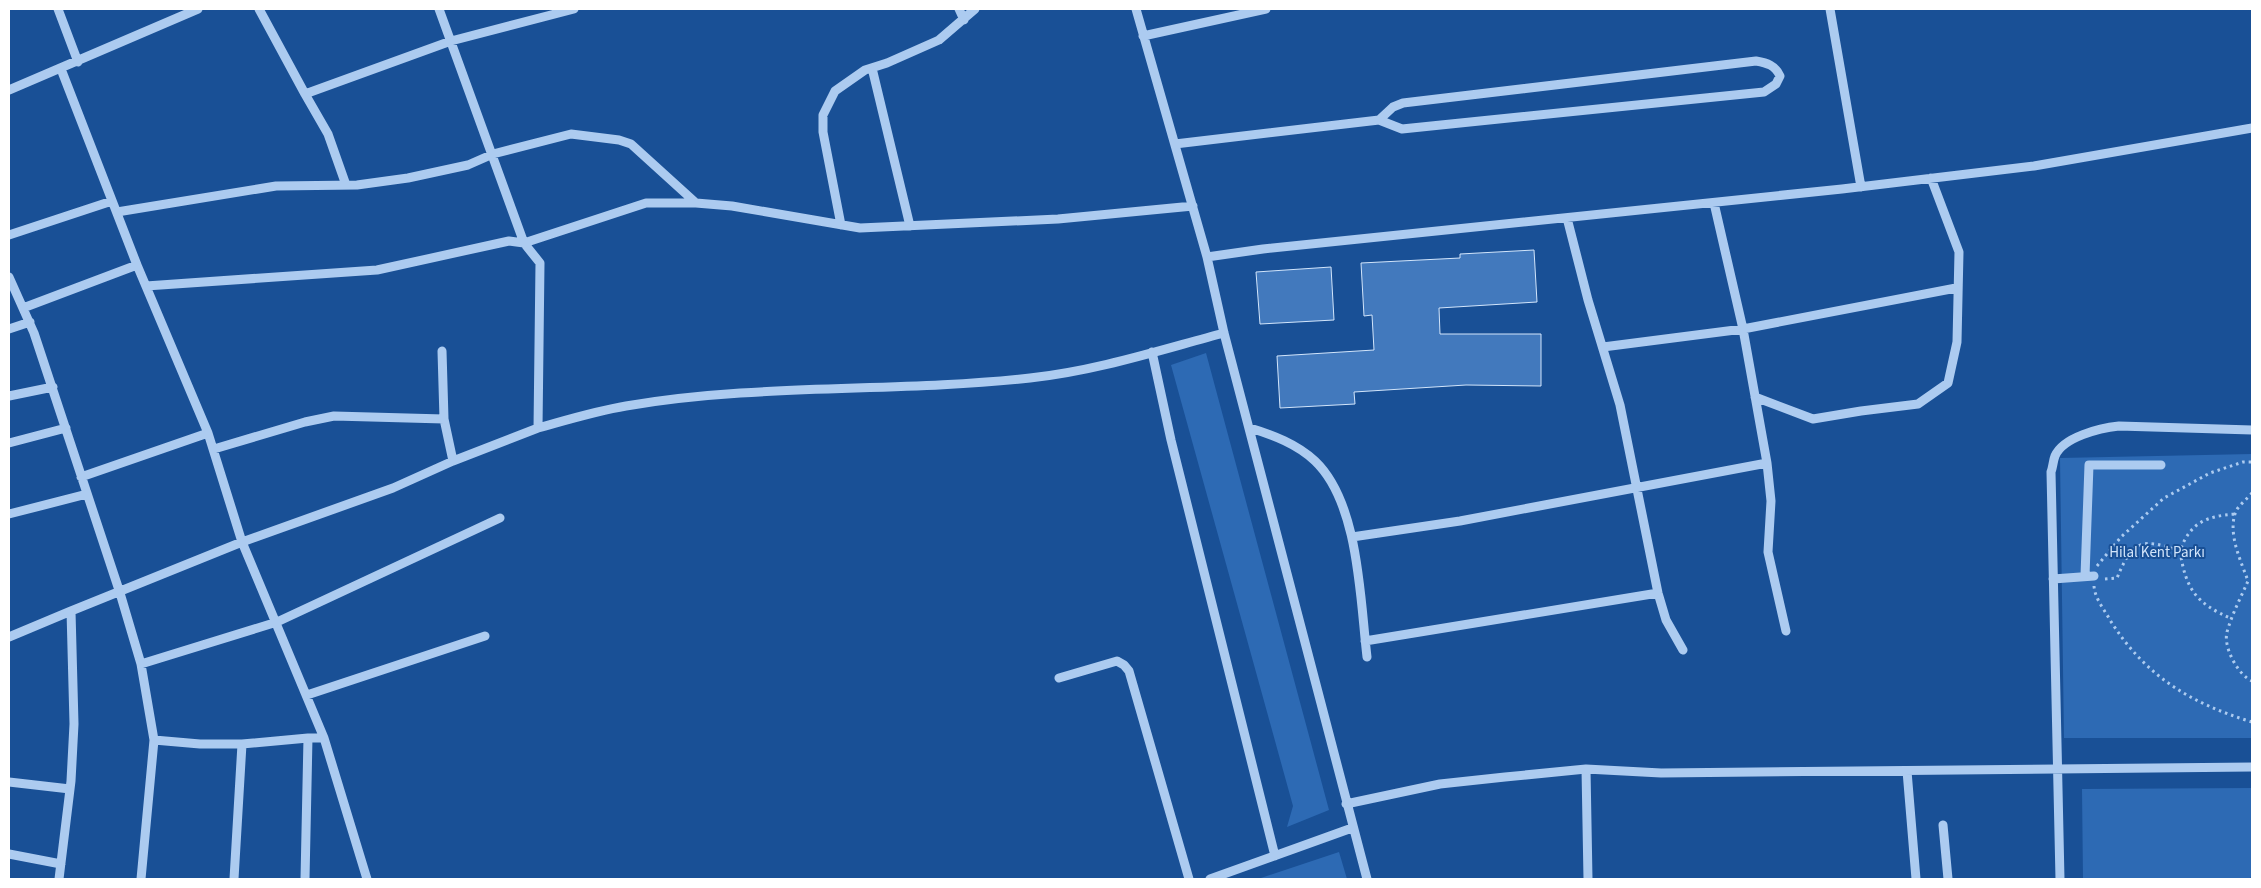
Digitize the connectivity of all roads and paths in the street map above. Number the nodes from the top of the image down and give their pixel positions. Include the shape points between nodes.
1 (58, 9) edge
2 (198, 9) edge
3 (259, 9) edge
4 (439, 9) edge
5 (574, 9) edge
6 (960, 9) edge
7 (975, 9) edge
8 (1136, 9) edge
9 (1266, 9) edge
10 (1830, 9) edge
11 (964, 20) junction
12 (1143, 36) junction
13 (451, 41) junction
14 (78, 62) junction
15 (872, 68) junction
16 (61, 69) junction
17 (9, 90) edge
18 (305, 94) junction
19 (1379, 120) junction
20 (2252, 128) edge
21 (1175, 144) junction
22 (493, 154) junction
23 (1931, 178) junction
24 (346, 185) junction
25 (1861, 187) junction
26 (112, 201) junction
27 (696, 203) junction
28 (1714, 203) junction
29 (1192, 206) junction
30 (117, 212) junction
31 (1567, 218) junction
32 (841, 224) junction
33 (910, 226) junction
34 (9, 235) edge
35 (524, 243) junction
36 (1207, 257) junction
37 (137, 265) junction
38 (9, 277) edge
39 (146, 286) junction
40 (1956, 288) junction
41 (23, 308) junction
42 (30, 322) junction
43 (9, 328) edge
44 (1743, 329) junction
45 (1224, 333) junction
46 (1603, 348) junction
47 (442, 351) dead end
48 (1152, 352) junction
49 (52, 387) junction
50 (9, 396) edge
51 (1755, 398) junction
52 (444, 419) junction
53 (66, 428) junction
54 (538, 428) junction
55 (1250, 428) junction
56 (2252, 430) edge
57 (208, 433) junction
58 (9, 443) edge
59 (214, 449) junction
60 (453, 461) junction
61 (2252, 462) edge
62 (1767, 463) junction
63 (2161, 465) dead end
64 (81, 477) junction
65 (1638, 489) junction
66 (2252, 493) edge
67 (87, 494) junction
68 (9, 514) edge
69 (2236, 514) junction
70 (500, 518) dead end
71 (1352, 537) junction
72 (242, 542) junction
73 (2180, 551) junction
74 (2091, 577) junction
75 (2053, 579) junction
76 (120, 593) junction
77 (1658, 593) junction
78 (71, 612) junction
79 (2232, 619) junction
80 (277, 622) junction
81 (1786, 631) dead end
82 (485, 636) dead end
83 (9, 637) edge
84 (1365, 641) junction
85 (1683, 650) dead end
86 (1367, 657) dead end
87 (141, 664) junction
88 (1059, 678) dead end
89 (2252, 681) edge
90 (307, 695) junction
91 (2252, 722) edge
92 (308, 738) junction
93 (324, 738) junction
94 (154, 740) junction
95 (242, 744) junction
96 (2252, 767) edge
97 (2058, 769) junction
98 (1586, 770) junction
99 (1907, 771) junction
100 (9, 782) edge
101 (70, 789) junction
102 (1346, 804) junction
103 (1943, 825) dead end
104 (1352, 828) junction
105 (9, 854) edge
106 (1275, 856) junction
107 (61, 864) junction
108 (59, 879) edge
109 (141, 879) edge
110 (234, 879) edge
111 (306, 879) edge
112 (367, 879) edge
113 (1189, 879) edge
114 (1211, 879) edge
115 (1367, 879) edge
116 (1588, 879) edge
117 (1916, 879) edge
118 (1948, 879) edge
119 (2060, 879) edge

1 - 14 street
2 - 14 street
3 - 18 street
4 - 13 street
5 - 13 street
6 - 11 street
7 - 11 street
8 - 12 street
9 - 12 street
10 - 25 street
11 - 15 street via 939,40
12 - 21 street
13 - 18 street
13 - 22 street
14 - 16 street
15 - 32 street via 856,75 835,91 823,115 823,132
15 - 33 street
16 - 17 street
16 - 26 street
18 - 24 street via 328,134
19 - 19 street via 1402,129 1764,92 1776,84 1780,76 1776,68 1756,61 1402,103
19 - 21 street
20 - 23 street via 2034,166
21 - 29 street
22 - 24 street via 468,165 416,176
22 - 27 street via 571,134 625,141
22 - 35 street
23 - 25 street
23 - 40 street via 1958,252
24 - 30 street via 276,186
25 - 28 street
26 - 30 street
26 - 34 street
27 - 32 street
27 - 35 street via 646,203
28 - 31 street
28 - 44 street
29 - 33 street via 1058,219
29 - 36 street
30 - 37 street
31 - 36 street
31 - 46 street
32 - 33 street via 860,228
35 - 39 street via 509,240 377,270
35 - 54 street via 540,263
36 - 45 street
37 - 39 street
37 - 41 street
38 - 41 street
39 - 57 street
40 - 44 street
40 - 51 street via 1957,342 1948,384 1918,404 1813,419
41 - 42 street
42 - 43 street
42 - 49 street
44 - 46 street
44 - 51 street
45 - 48 street
45 - 55 street
46 - 65 street via 1620,405
47 - 52 street
48 - 54 street via 1072,373 1030,378 661,401 625,406
48 - 106 street
49 - 50 street
49 - 53 street
51 - 62 street
52 - 59 street via 334,416
52 - 60 street
53 - 58 street
53 - 64 street
54 - 60 street
55 - 71 street via 1271,434 1314,460 1338,492
55 - 102 street
56 - 75 street via 2119,426 2082,434 2065,445 2056,454 2052,472
57 - 59 street
57 - 64 street
59 - 72 street
60 - 72 street via 393,488
61 - 74 path via 2210,473 2164,498 2121,537
62 - 65 street
62 - 81 street via 1771,501 1768,552
63 - 74 street via 2089,465
64 - 67 street
65 - 71 street via 1460,522
65 - 77 street
66 - 69 path
67 - 68 street
67 - 76 street
69 - 73 path via 2204,520 2184,538
69 - 79 path via 2234,532 2248,581
70 - 80 street
71 - 84 street
72 - 76 street
72 - 80 street
73 - 74 path via 2155,542 2146,543 2131,551 2117,578
73 - 79 path via 2184,577 2199,599 2210,610
74 - 75 street
74 - 91 path via 2095,594 2120,635 2156,675 2194,700
75 - 97 street
76 - 78 street
76 - 87 street
77 - 84 street
77 - 85 street via 1666,620
78 - 83 street
78 - 101 street via 74,724
79 - 89 path via 2226,634 2231,657 2237,668
80 - 87 street
80 - 90 street
82 - 90 street
84 - 86 street
87 - 94 street
88 - 113 street via 1117,660 1129,671
90 - 93 street
92 - 93 street
92 - 95 street
92 - 111 street
93 - 112 street
94 - 95 street
94 - 109 street
95 - 110 street
96 - 97 street
97 - 99 street
97 - 119 street
98 - 99 street via 1661,774
98 - 102 street via 1440,784
98 - 116 street
99 - 117 street
100 - 101 street
101 - 107 street
102 - 104 street
103 - 118 street
104 - 106 street
104 - 115 street
105 - 107 street
106 - 114 street
107 - 108 street

